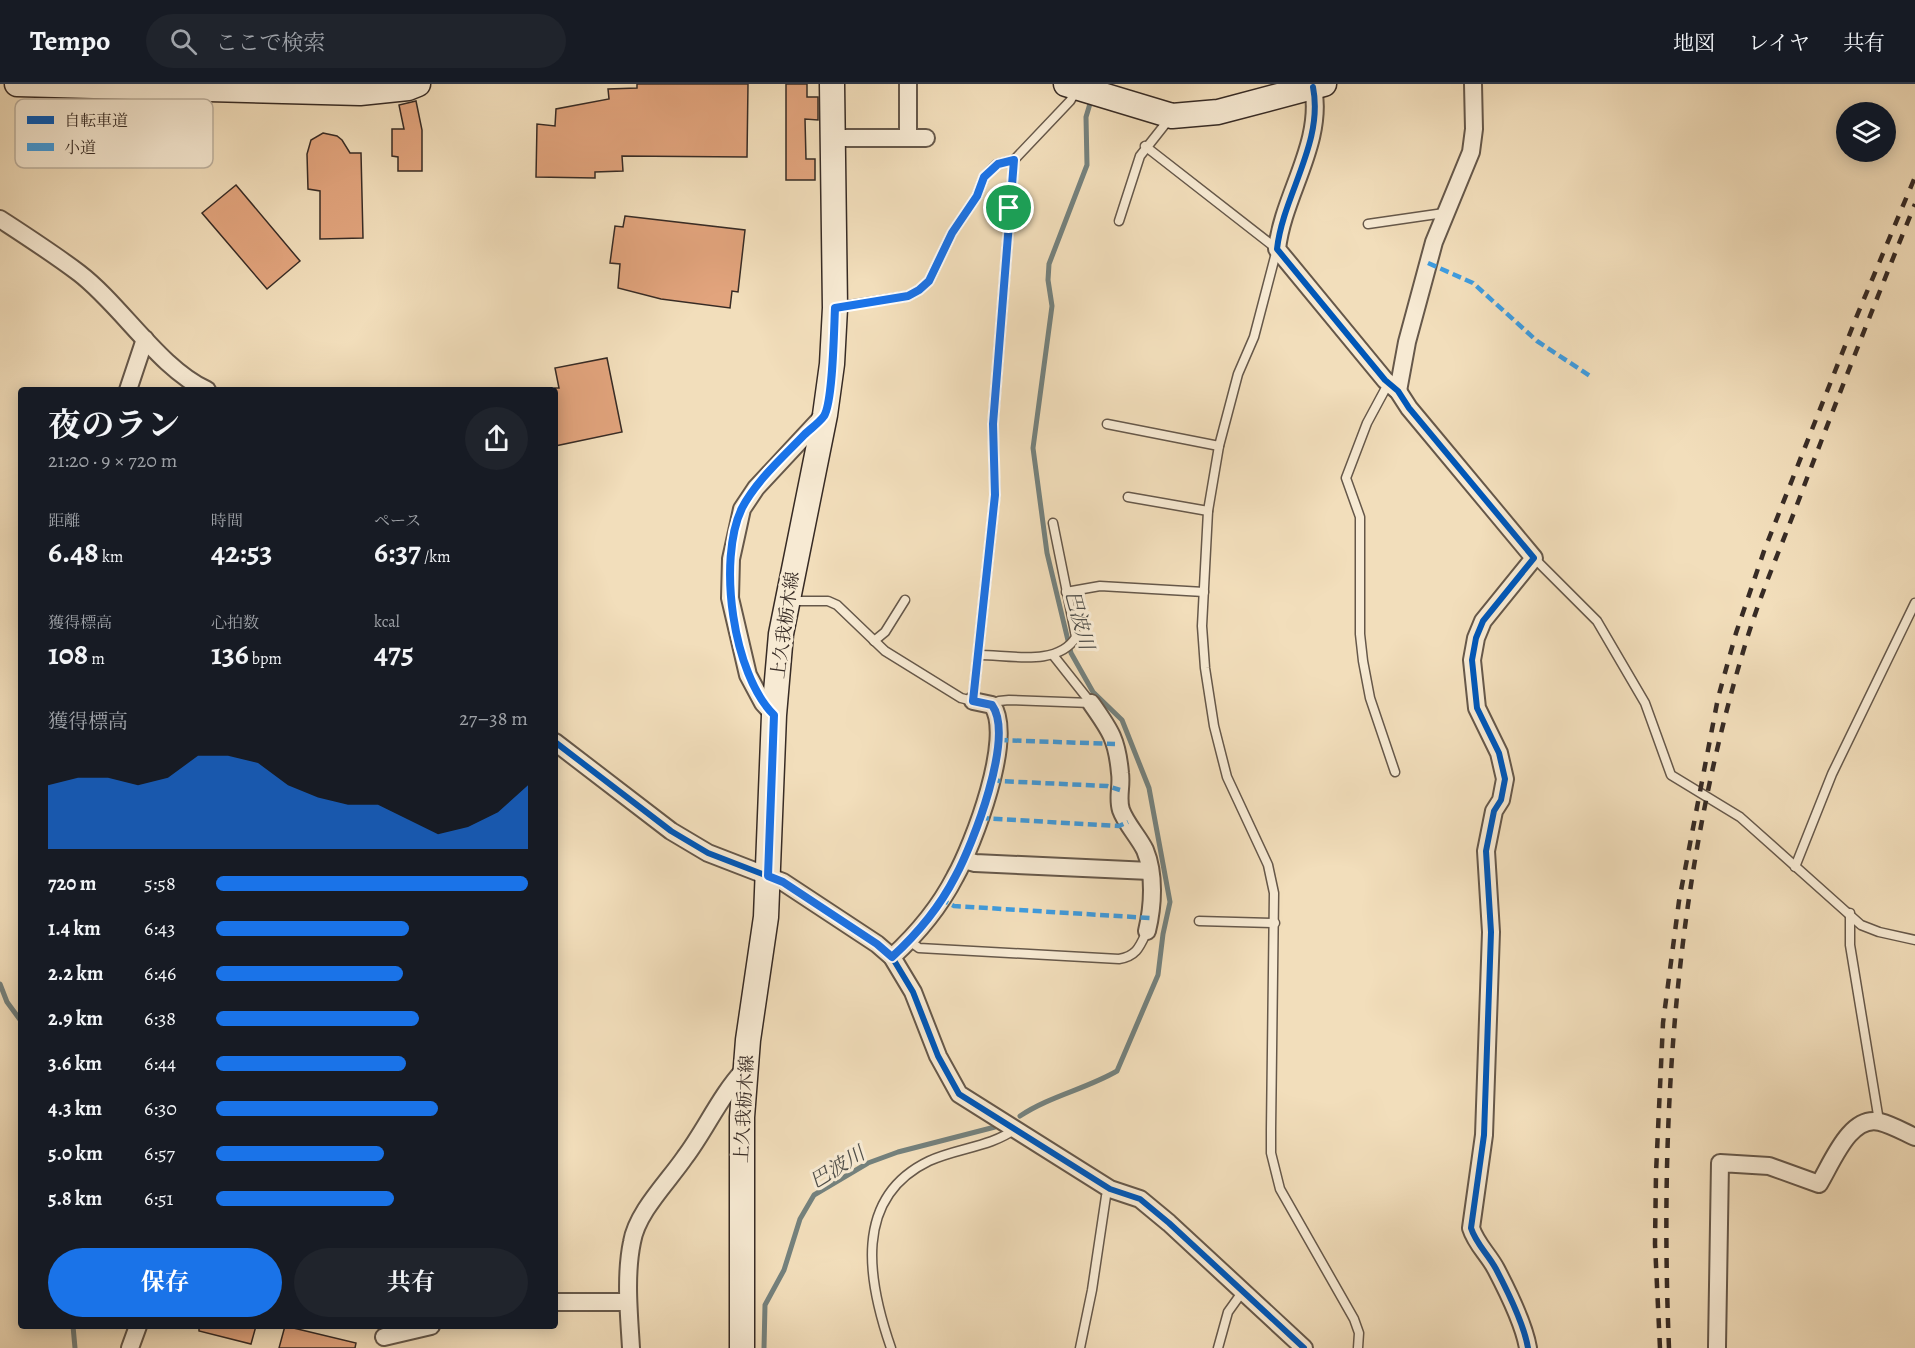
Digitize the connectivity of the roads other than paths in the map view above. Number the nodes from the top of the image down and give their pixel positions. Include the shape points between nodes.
1 (17, 84) edge
2 (418, 84) edge
3 (832, 84) edge
4 (908, 84) edge
5 (1473, 84) edge
6 (1317, 85) edge
7 (1076, 87) edge
8 (1172, 116) junction
9 (833, 138) junction
10 (908, 138) junction
11 (926, 138) dead end
12 (1145, 146) junction
13 (1014, 160) junction
14 (1444, 213) junction
15 (0, 219) edge
16 (1119, 221) dead end
17 (1368, 224) dead end
18 (1276, 249) junction
19 (835, 308) junction
20 (145, 339) junction
21 (129, 387) edge
22 (201, 387) edge
23 (1393, 388) junction
24 (825, 415) junction
25 (1107, 424) dead end
26 (1219, 447) junction
27 (1128, 497) dead end
28 (1208, 510) junction
29 (1053, 523) dead end
30 (1534, 558) junction
31 (1066, 592) junction
32 (1204, 592) junction
33 (905, 600) dead end
34 (786, 601) junction
35 (1915, 603) edge
36 (874, 641) junction
37 (1056, 653) junction
38 (979, 655) junction
39 (973, 701) junction
40 (1091, 703) junction
41 (992, 705) junction
42 (774, 715) junction
43 (558, 744) edge
44 (1395, 772) dead end
45 (964, 860) junction
46 (1795, 867) junction
47 (1150, 871) junction
48 (768, 876) junction
49 (1850, 913) junction
50 (1199, 921) dead end
51 (1275, 923) junction
52 (1147, 932) joint
53 (908, 940) junction
54 (1915, 940) edge
55 (892, 957) junction
56 (744, 1070) junction
57 (1879, 1121) junction
58 (1016, 1129) junction
59 (1915, 1137) edge
60 (1110, 1189) junction
61 (1244, 1291) junction
62 (558, 1302) edge
63 (628, 1302) junction
64 (137, 1329) edge
65 (419, 1329) edge
66 (383, 1337) edge
67 (1717, 1347) edge
68 (130, 1348) edge
69 (631, 1348) edge
70 (742, 1348) edge
71 (891, 1348) edge
72 (1080, 1348) edge
73 (1218, 1348) edge
74 (1304, 1348) edge
75 (1358, 1348) edge
76 (1528, 1348) edge

1 - 2 main road via 360,93
3 - 9 main road, 上久我栃木線
4 - 10 street
5 - 14 street via 1471,152
6 - 8 main road via 1218,112
6 - 18 street via 1309,145 1282,216
7 - 8 main road
7 - 13 lane via 1070,101
8 - 12 lane
9 - 10 street
9 - 19 main road, 上久我栃木線
10 - 11 street
12 - 16 lane
12 - 18 lane
13 - 19 lane via 998,164 984,177 929,281 919,290 908,296
13 - 38 lane via 993,424 995,495
14 - 17 lane
14 - 23 street
15 - 20 street via 80,273
18 - 23 street
18 - 26 lane via 1254,337 1238,374
19 - 24 main road, 上久我栃木線
20 - 21 street
20 - 22 street
23 - 30 street
23 - 44 lane via 1367,423 1346,478 1360,516 1363,661 1370,698
24 - 34 main road, 上久我栃木線
24 - 42 street via 756,488 742,509 731,559 730,598 748,675 763,704
25 - 26 lane
26 - 28 lane
27 - 28 lane
28 - 32 lane
29 - 31 lane
30 - 46 lane via 1597,621 1645,703 1671,775 1740,817
30 - 76 street via 1483,621 1472,660 1477,708 1499,753 1505,779 1486,851 1491,932 1484,1135 1471,1228 1495,1267
31 - 32 lane via 1100,586
31 - 37 lane via 1076,637
32 - 51 lane via 1203,636 1214,726 1227,777 1268,865
33 - 36 lane via 885,632
34 - 36 lane via 837,604
34 - 42 main road, 上久我栃木線
35 - 46 lane via 1832,774
36 - 39 lane via 920,674
37 - 38 lane
37 - 40 lane
38 - 39 lane
39 - 41 street
40 - 41 lane via 1009,700
40 - 47 street via 1114,736 1122,812 1144,849
41 - 45 street via 999,719 999,743 980,818
42 - 48 main road, 上久我栃木線
43 - 48 street via 670,831 708,853
45 - 47 street
45 - 53 street
46 - 49 lane
47 - 52 street via 1152,894
48 - 55 street via 783,882
48 - 56 main road, 上久我栃木線 via 762,951
49 - 54 lane via 1861,925
49 - 57 lane via 1850,945
50 - 51 lane
51 - 75 lane via 1271,1130 1275,1176 1354,1319 1359,1333
52 - 53 lane via 1138,951 1119,959 919,948
53 - 55 street
55 - 58 street via 913,992 938,1056 959,1094
56 - 63 street via 728,1088 685,1158 651,1200 632,1241
56 - 70 main road, 上久我栃木線
57 - 59 street
57 - 67 street via 1864,1122 1851,1130 1820,1184 1769,1166 1720,1163
58 - 60 street
58 - 71 lane via 1004,1137 928,1162 904,1176 880,1207 872,1265 874,1290
60 - 61 street via 1140,1199
60 - 72 lane
61 - 73 lane via 1228,1312
61 - 74 street
62 - 63 street
63 - 69 street
64 - 68 street
65 - 66 street

